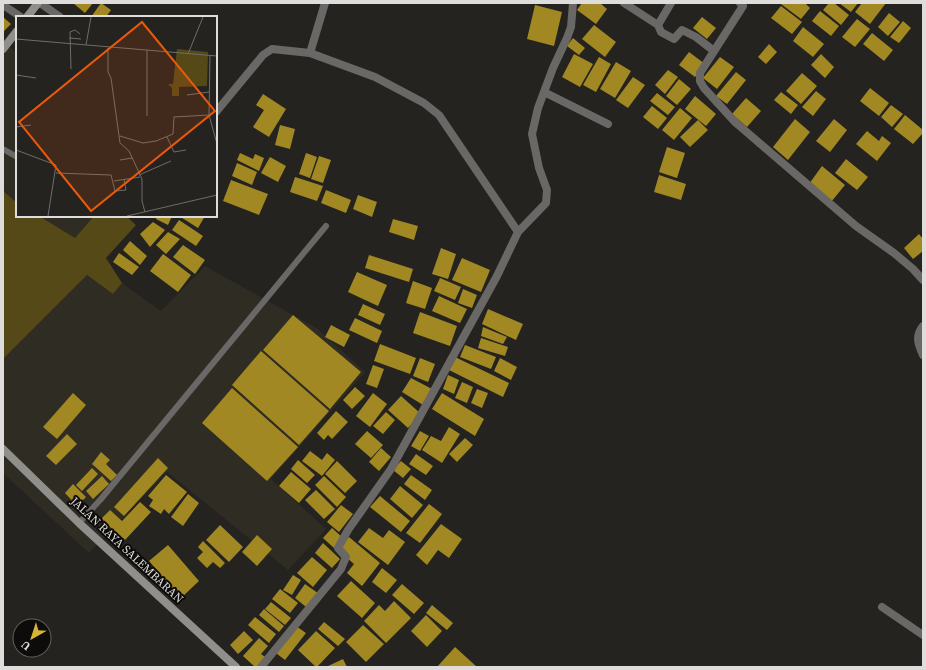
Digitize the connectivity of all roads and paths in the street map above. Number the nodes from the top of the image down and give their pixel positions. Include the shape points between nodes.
1 (39, 3) edge
2 (325, 3) edge
3 (573, 3) edge
4 (624, 3) edge
5 (671, 3) edge
6 (740, 3) edge
7 (3, 5) edge
8 (20, 16) edge
9 (28, 16) edge
10 (58, 16) edge
11 (658, 25) junction
12 (16, 32) edge
13 (3, 49) edge
14 (714, 51) junction
15 (310, 54) junction
16 (544, 92) junction
17 (217, 111) edge
18 (608, 124) dead end
19 (3, 149) edge
20 (16, 156) edge
21 (326, 226) dead end
22 (518, 232) junction
23 (923, 280) edge
24 (923, 326) edge
25 (923, 354) edge
26 (3, 449) edge
27 (79, 523) junction
28 (882, 608) dead end
29 (923, 635) edge
30 (236, 667) edge
31 (261, 667) edge

1 - 9 main road
1 - 10 street
2 - 15 street
3 - 16 street via 571,27
4 - 11 street
5 - 11 street
6 - 14 street via 743,6
7 - 8 street
11 - 14 street via 661,32 674,39 682,30
12 - 13 main road
14 - 23 street via 700,73 700,81 735,122 856,226 894,253
15 - 17 street via 272,49 268,51
15 - 22 street via 375,77 424,103 439,115
16 - 18 street
16 - 22 street via 532,134 548,196 546,203
19 - 20 lane
21 - 27 lane
22 - 31 street via 497,276 391,469 338,548 346,557 341,569
24 - 25 street via 918,343
26 - 27 main road, JALAN RAYA SALEMBARAN
27 - 30 main road, JALAN RAYA SALEMBARAN
28 - 29 street

